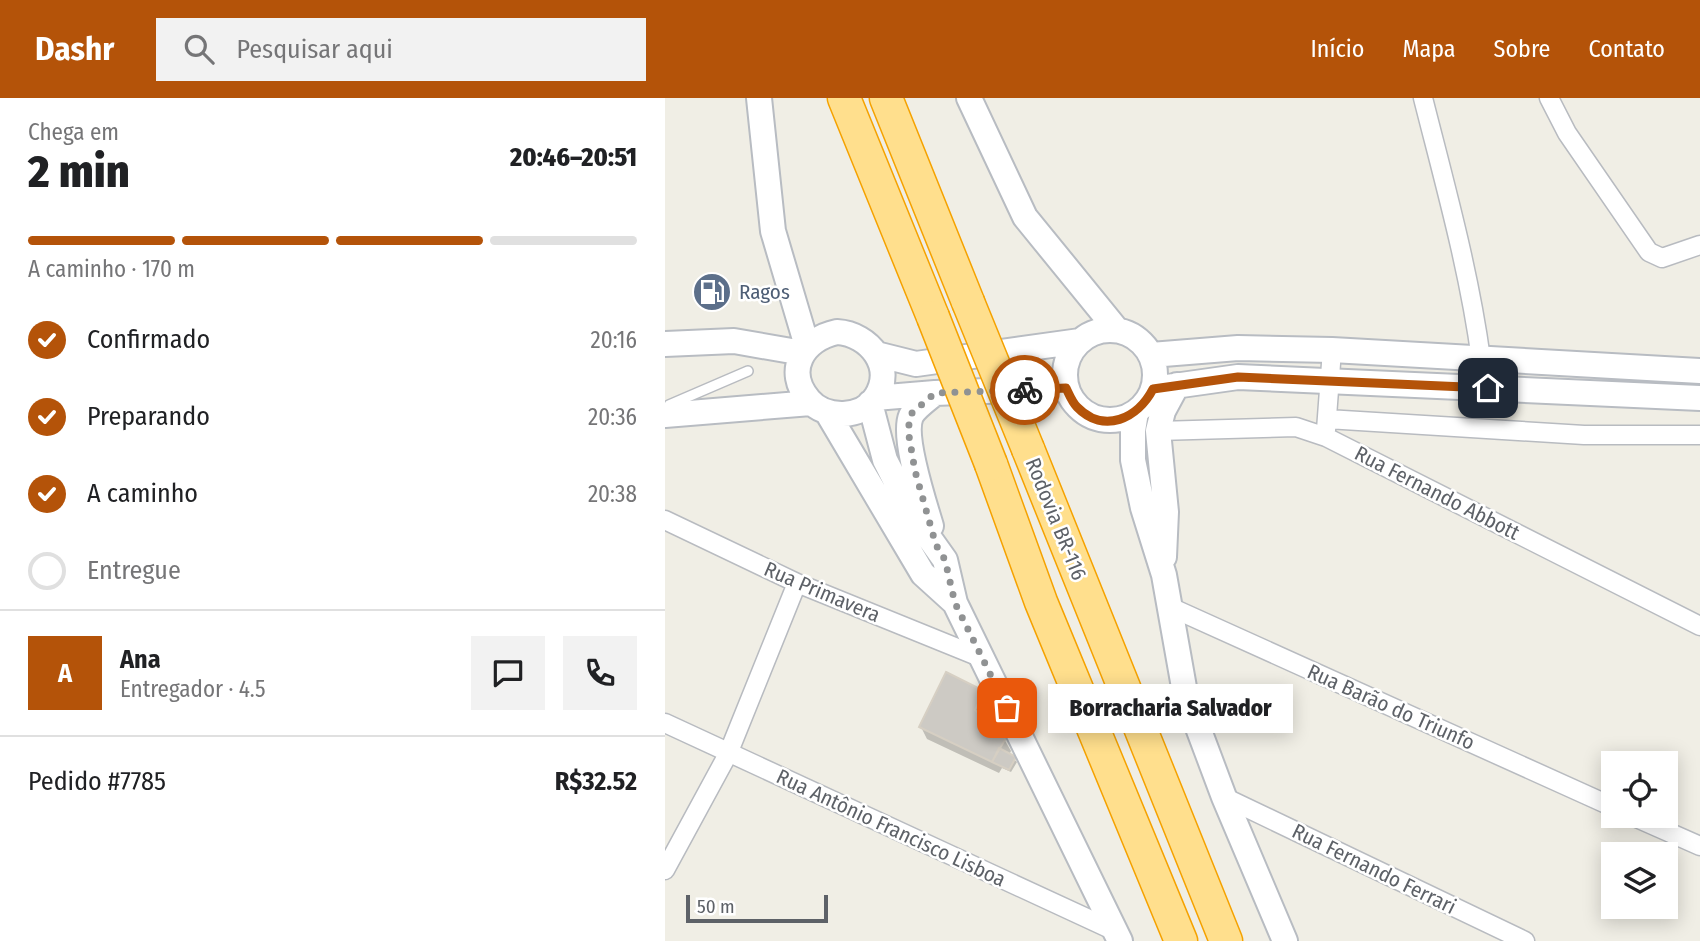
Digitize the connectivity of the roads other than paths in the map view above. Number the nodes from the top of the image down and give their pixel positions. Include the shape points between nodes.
1 (759, 98) edge
2 (844, 98) edge
3 (886, 98) edge
4 (969, 98) edge
5 (1423, 98) edge
6 (1549, 98) edge
7 (1700, 245) edge
8 (1117, 330) junction
9 (1080, 341) junction
10 (665, 344) edge
11 (805, 349) junction
12 (1332, 350) junction
13 (876, 354) junction
14 (1151, 355) junction
15 (1481, 359) junction
16 (1238, 363) junction
17 (748, 371) dead end
18 (1700, 371) edge
19 (1329, 380) junction
20 (1165, 387) junction
21 (1066, 388) junction
22 (935, 393) junction
23 (1700, 398) edge
24 (873, 401) junction
25 (665, 407) edge
26 (819, 407) junction
27 (1136, 412) junction
28 (665, 415) edge
29 (1327, 419) junction
30 (1158, 431) junction
31 (1700, 435) edge
32 (1326, 437) junction
33 (665, 520) edge
34 (936, 545) junction
35 (1164, 575) junction
36 (797, 583) junction
37 (955, 603) junction
38 (1168, 606) junction
39 (1700, 626) edge
40 (982, 658) junction
41 (665, 723) edge
42 (728, 754) junction
43 (1224, 797) junction
44 (1601, 802) edge
45 (1659, 828) edge
46 (1700, 846) edge
47 (665, 870) edge
48 (1118, 937) edge
49 (1181, 941) edge
50 (1226, 941) edge
51 (1285, 941) edge
52 (1525, 941) edge

1 - 11 main road via 773,232
2 - 49 highway, Rodovia BR-116, bridge via 991,464 1041,602
3 - 50 highway, Rodovia BR-116, bridge
4 - 8 main road via 1025,217
5 - 15 street via 1465,261
6 - 7 street via 1567,133 1649,252 1662,258
8 - 9 main road via 1104,330
8 - 14 main road via 1131,335
9 - 13 main road via 916,364
9 - 21 main road via 1065,365
10 - 11 main road via 734,341
11 - 13 main road via 826,335 849,333 860,337
11 - 26 main road via 799,382
12 - 15 main road
12 - 16 main road
12 - 19 street
13 - 24 main road via 880,386
14 - 16 main road
14 - 20 main road via 1155,377
15 - 18 main road
16 - 19 main road
16 - 20 main road
17 - 25 lane
19 - 23 main road
19 - 29 street
20 - 27 main road
20 - 30 main road
21 - 22 main road
21 - 27 main road via 1076,406 1097,419 1123,419
22 - 24 main road
22 - 34 main road via 911,414 908,430
24 - 26 main road via 850,413
24 - 34 main road via 885,460 913,515
26 - 28 main road
26 - 37 main road via 923,574
27 - 35 main road via 1133,460
29 - 31 street via 1584,435
29 - 32 street
30 - 32 street, Rua Fernando Abbott via 1296,427
30 - 35 main road via 1166,512
32 - 39 street, Rua Fernando Abbott
33 - 36 street, Rua Primavera
34 - 37 main road via 945,560
35 - 38 main road
36 - 40 street, Rua Primavera
36 - 42 street
37 - 40 main road
38 - 43 main road via 1185,694
38 - 44 street, Rua Barão do Triunfo
40 - 48 main road
41 - 42 street, Rua Antônio Francisco Lisboa
42 - 47 street
42 - 48 street, Rua Antônio Francisco Lisboa
43 - 51 main road
43 - 52 street, Rua Fernando Ferrari
45 - 46 street

